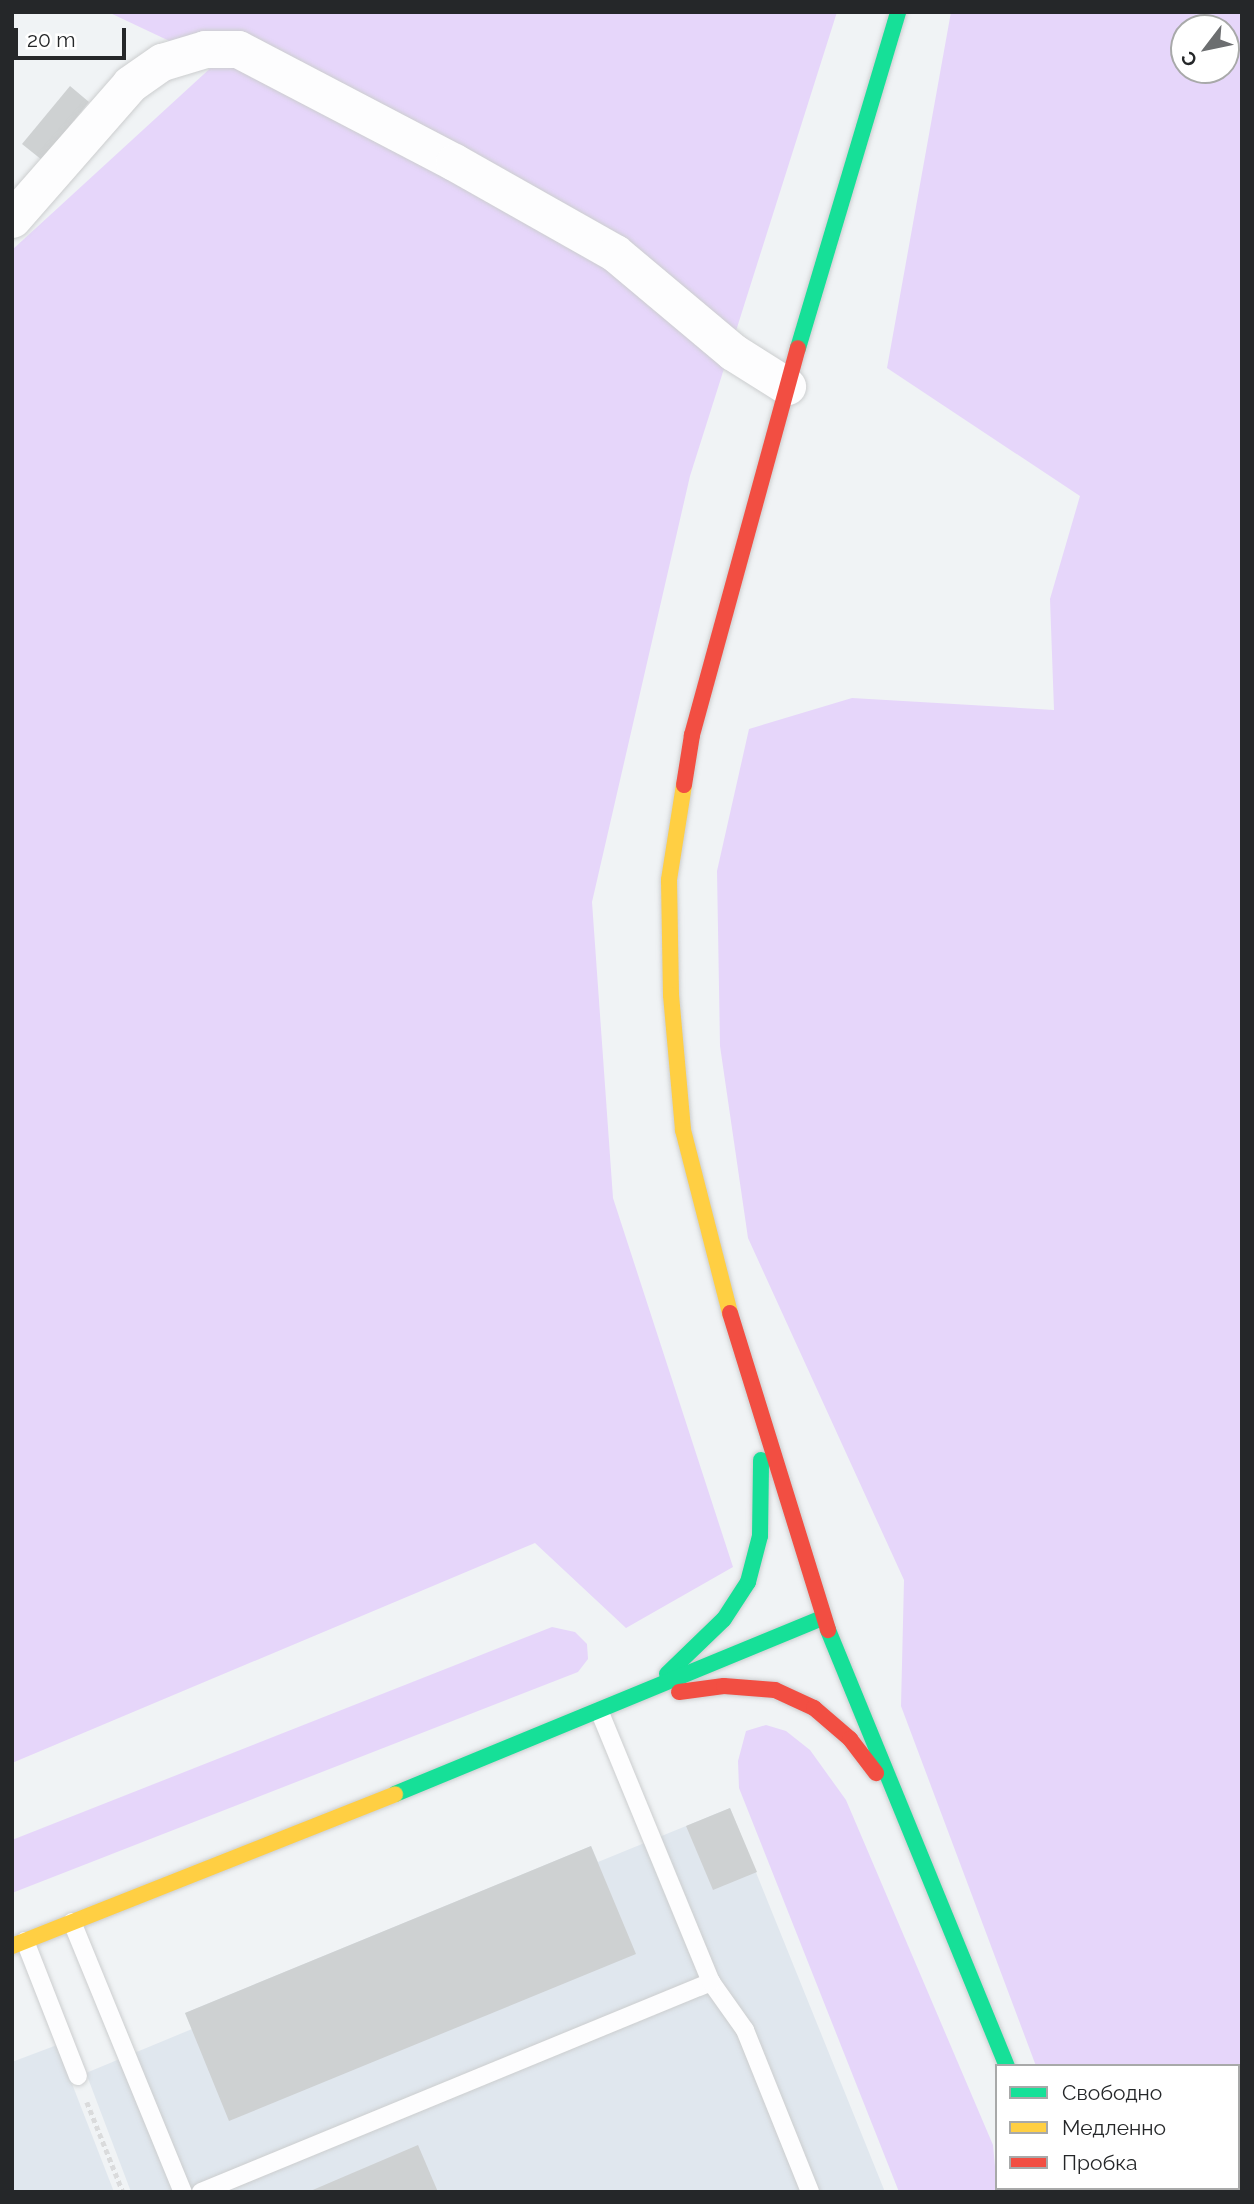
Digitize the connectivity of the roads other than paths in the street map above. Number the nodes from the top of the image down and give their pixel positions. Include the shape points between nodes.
1 (898, 12) edge
2 (12, 219) edge
3 (788, 386) junction
4 (761, 1418) junction
5 (823, 1618) junction
6 (644, 1695) junction
7 (600, 1713) junction
8 (903, 1808) junction
9 (72, 1922) junction
10 (18, 1943) edge
11 (711, 1982) junction
12 (1006, 2064) edge
13 (78, 2076) dead end
14 (183, 2192) edge
15 (201, 2192) edge
16 (810, 2192) edge

1 - 3 main road
2 - 3 street via 130,84 162,62 205,50 239,49 615,253 733,352
3 - 4 main road via 692,735 669,880 671,995 683,1130 715,1265
4 - 5 main road
4 - 6 main road via 762,1510 748,1582 724,1619
5 - 6 main road
5 - 8 main road
6 - 7 main road
6 - 8 main road via 724,1686 775,1690 814,1708 850,1740
7 - 9 main road
7 - 11 lane
8 - 12 main road
9 - 10 main road
9 - 14 lane
10 - 13 lane
11 - 15 lane
11 - 16 lane via 745,2030

